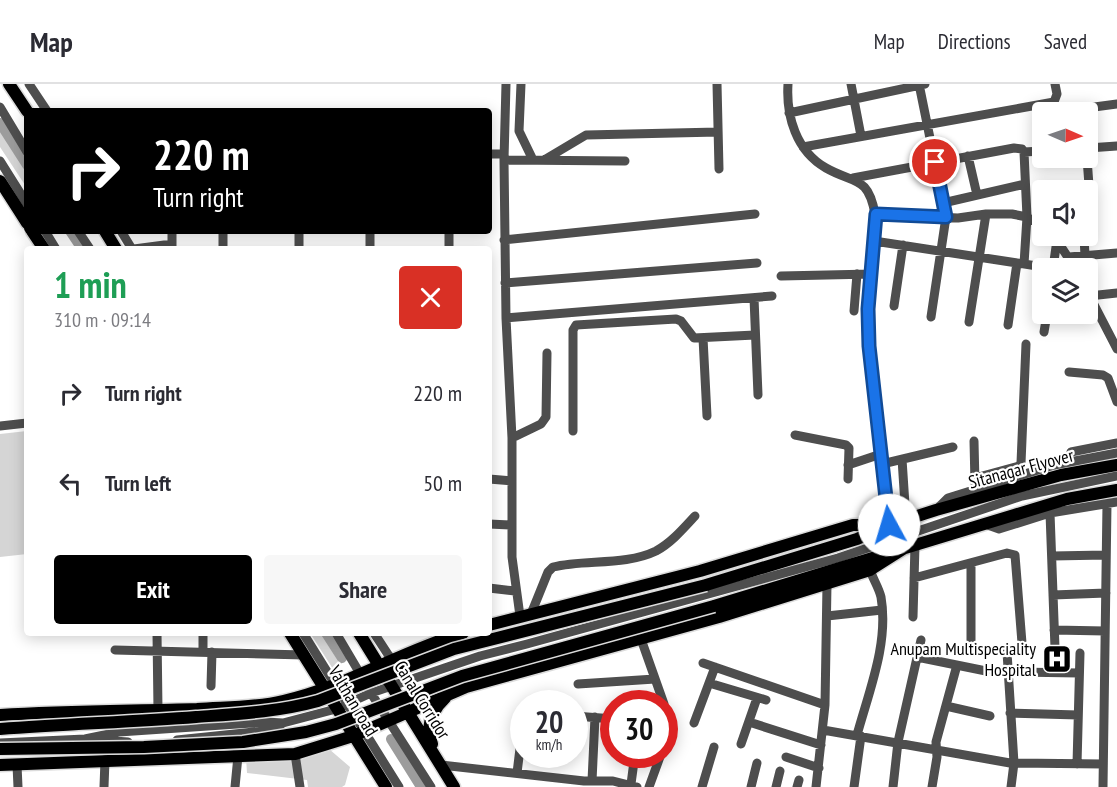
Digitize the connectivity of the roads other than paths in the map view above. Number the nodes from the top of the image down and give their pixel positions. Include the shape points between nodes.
1 (9, 84) edge
2 (29, 84) edge
3 (506, 84) edge
4 (521, 84) edge
5 (717, 84) edge
6 (788, 84) edge
7 (851, 84) edge
8 (921, 84) edge
9 (1055, 84) edge
10 (854, 99) junction
11 (1054, 102) edge
12 (1117, 104) edge
13 (1032, 106) edge
14 (0, 107) edge
15 (1098, 107) edge
16 (25, 108) edge
17 (45, 108) edge
18 (789, 113) junction
19 (927, 124) junction
20 (718, 132) junction
21 (861, 136) junction
22 (1117, 146) edge
23 (24, 147) edge
24 (803, 147) junction
25 (1098, 147) edge
26 (1024, 152) junction
27 (1032, 152) edge
28 (492, 155) edge
29 (968, 156) junction
30 (504, 157) junction
31 (533, 160) junction
32 (544, 160) junction
33 (0, 161) edge
34 (625, 161) dead end
35 (935, 162) junction
36 (719, 169) dead end
37 (853, 178) junction
38 (1025, 184) junction
39 (2, 187) edge
40 (977, 195) junction
41 (24, 199) edge
42 (944, 203) junction
43 (754, 214) dead end
44 (876, 214) junction
45 (986, 214) junction
46 (946, 217) junction
47 (1028, 217) junction
48 (24, 219) edge
49 (1032, 220) edge
50 (504, 240) junction
51 (874, 241) junction
52 (903, 245) junction
53 (1061, 246) edge
54 (1084, 246) edge
55 (942, 251) junction
56 (1117, 253) edge
57 (1085, 256) junction
58 (980, 257) junction
59 (1069, 257) joint
60 (757, 262) dead end
61 (1020, 264) junction
62 (1032, 266) edge
63 (857, 274) junction
64 (872, 274) junction
65 (781, 276) dead end
66 (505, 283) junction
67 (1117, 293) edge
68 (1098, 294) edge
69 (772, 296) dead end
70 (754, 298) junction
71 (894, 306) dead end
72 (854, 311) dead end
73 (1099, 316) edge
74 (931, 317) dead end
75 (506, 318) junction
76 (969, 322) dead end
77 (1045, 324) edge
78 (1008, 326) dead end
79 (1044, 332) dead end
80 (1112, 332) edge
81 (755, 335) junction
82 (703, 338) junction
83 (1026, 344) dead end
84 (1117, 350) edge
85 (547, 353) dead end
86 (1069, 372) dead end
87 (758, 395) dead end
88 (1117, 402) edge
89 (707, 416) dead end
90 (24, 423) edge
91 (0, 426) edge
92 (573, 431) dead end
93 (795, 435) dead end
94 (512, 438) junction
95 (974, 441) dead end
96 (1117, 443) edge
97 (953, 447) dead end
98 (1117, 453) edge
99 (1071, 457) junction
100 (882, 459) junction
101 (902, 459) junction
102 (849, 465) junction
103 (1117, 465) edge
104 (1117, 476) edge
105 (975, 478) junction
106 (492, 479) edge
107 (848, 479) dead end
108 (512, 481) junction
109 (1117, 490) edge
110 (975, 494) junction
111 (1112, 503) edge
112 (1050, 513) junction
113 (695, 516) dead end
114 (906, 520) junction
115 (492, 524) edge
116 (985, 524) junction
117 (512, 525) junction
118 (889, 525) junction
119 (1112, 527) edge
120 (909, 547) junction
121 (1106, 555) junction
122 (1052, 556) junction
123 (971, 562) junction
124 (870, 570) junction
125 (914, 578) junction
126 (826, 584) junction
127 (492, 588) edge
128 (515, 591) junction
129 (1106, 593) junction
130 (1053, 595) junction
131 (882, 610) junction
132 (526, 615) junction
133 (827, 616) junction
134 (913, 617) dead end
135 (492, 624) edge
136 (1054, 630) junction
137 (1105, 631) junction
138 (157, 636) edge
139 (204, 636) edge
140 (292, 636) edge
141 (305, 636) edge
142 (338, 636) edge
143 (360, 636) edge
144 (376, 636) edge
145 (454, 636) edge
146 (641, 639) junction
147 (921, 640) dead end
148 (971, 641) dead end
149 (1022, 643) dead end
150 (1055, 648) dead end
151 (116, 650) dead end
152 (157, 650) junction
153 (208, 652) junction
154 (1006, 652) dead end
155 (1080, 653) dead end
156 (305, 655) junction
157 (917, 657) junction
158 (391, 659) junction
159 (703, 663) dead end
160 (379, 665) junction
161 (957, 665) junction
162 (715, 667) junction
163 (986, 671) dead end
164 (1008, 672) junction
165 (360, 673) junction
166 (1079, 674) junction
167 (655, 679) junction
168 (709, 683) junction
169 (578, 684) dead end
170 (211, 686) dead end
171 (330, 686) junction
172 (391, 686) junction
173 (659, 690) edge
174 (371, 693) junction
175 (448, 695) junction
176 (825, 705) junction
177 (946, 706) junction
178 (341, 707) junction
179 (158, 710) junction
180 (407, 712) junction
181 (1010, 713) junction
182 (0, 715) edge
183 (1078, 715) junction
184 (990, 716) dead end
185 (588, 717) edge
186 (595, 717) junction
187 (600, 718) edge
188 (388, 720) junction
189 (748, 722) junction
190 (694, 723) dead end
191 (0, 729) edge
192 (823, 730) junction
193 (358, 734) junction
194 (859, 736) junction
195 (898, 742) junction
196 (0, 743) edge
197 (741, 744) dead end
198 (821, 745) junction
199 (714, 747) dead end
200 (0, 749) edge
201 (937, 750) junction
202 (295, 754) junction
203 (238, 756) junction
204 (786, 757) dead end
205 (105, 760) junction
206 (757, 763) dead end
207 (1014, 763) junction
208 (1077, 764) junction
209 (1103, 764) junction
210 (0, 765) edge
211 (17, 765) junction
212 (441, 765) junction
213 (518, 768) edge
214 (635, 768) edge
215 (656, 768) edge
216 (819, 768) junction
217 (780, 771) dead end
218 (517, 773) junction
219 (588, 781) junction
220 (634, 786) edge
221 (18, 787) edge
222 (104, 787) edge
223 (235, 787) edge
224 (300, 787) edge
225 (386, 787) edge
226 (399, 787) edge
227 (431, 787) edge
228 (454, 787) edge
229 (602, 787) edge
230 (649, 787) edge
231 (702, 787) edge
232 (750, 787) edge
233 (776, 787) edge
234 (816, 787) edge
235 (854, 787) edge
236 (893, 787) edge
237 (932, 787) edge
238 (1011, 787) edge
239 (1103, 787) edge

1 - 16 main road
2 - 17 street
3 - 30 street
4 - 31 street via 519,131
5 - 20 street
6 - 18 street
7 - 10 street
8 - 10 street
8 - 19 street
9 - 11 street
10 - 18 street
10 - 21 street
12 - 15 street
13 - 19 street
14 - 23 street
18 - 24 street
19 - 21 street
19 - 35 street
20 - 32 street via 586,135
20 - 36 street
21 - 24 street
22 - 25 street
24 - 37 street via 824,167
26 - 27 street
26 - 29 street via 1019,147
26 - 38 street
28 - 30 street
29 - 35 street
29 - 40 street
30 - 31 street
30 - 50 street
31 - 32 street
32 - 34 street
33 - 41 street
35 - 37 street
35 - 42 street
37 - 44 street via 868,191
38 - 40 street
38 - 47 street
39 - 48 main road
40 - 42 street
42 - 46 street
43 - 50 street
44 - 46 street
44 - 51 street
45 - 46 street
45 - 47 street
45 - 58 street
46 - 55 street
47 - 49 street
47 - 61 street
50 - 66 street
51 - 52 street
51 - 64 street
52 - 55 street
52 - 71 street
53 - 59 street
54 - 57 street
55 - 58 street
55 - 74 street
56 - 57 street
57 - 59 street
58 - 61 street
58 - 76 street
60 - 66 street
61 - 62 street
61 - 78 street
63 - 64 street
63 - 65 street
63 - 72 street
64 - 100 street via 869,346
66 - 75 street
67 - 68 street
69 - 70 street
70 - 75 street
70 - 81 street
73 - 80 street
75 - 94 street
77 - 79 street
80 - 84 street
81 - 82 street
81 - 87 street
82 - 89 street
82 - 92 street via 694,338 676,319 576,325
83 - 105 street via 1021,463
85 - 94 street via 546,417 541,424
86 - 88 street via 1108,378
90 - 91 street
93 - 102 street via 846,445
94 - 108 street
95 - 105 street
96 - 99 street
97 - 101 street
98 - 99 street
99 - 110 street
100 - 101 street
100 - 102 street
100 - 118 street
101 - 114 street
102 - 107 street
103 - 110 main road, Sitanagar Flyover
104 - 172 street via 1022,496 838,558 480,656
105 - 110 street
106 - 108 street
108 - 117 street
109 - 116 main road
110 - 114 main road, Sitanagar Flyover
111 - 112 street
111 - 119 street
112 - 116 street via 999,529
112 - 122 street
113 - 132 street via 656,551 553,567
114 - 118 main road, Sitanagar Flyover
115 - 117 street
116 - 120 main road
117 - 128 street
118 - 132 main road via 853,525 700,572
118 - 191 main road, bridge via 857,539 706,585 454,649 295,708
119 - 121 street
120 - 124 main road
120 - 125 street
120 - 200 main road, bridge via 462,676 306,732 243,742
121 - 122 street
121 - 129 street
122 - 130 street
123 - 125 street
123 - 148 street
123 - 149 street via 1007,553 1015,555
124 - 126 main road
124 - 131 street
125 - 134 street
126 - 133 street
126 - 146 main road
127 - 128 street
128 - 132 street
129 - 130 street
129 - 137 street
130 - 136 street
131 - 133 street
131 - 194 street via 880,649
132 - 135 main road
133 - 176 street
136 - 137 street
136 - 150 street
137 - 209 street
138 - 152 street
139 - 153 street
140 - 156 main road, Valthan road
141 - 171 street
142 - 165 street
143 - 160 main road, Canal Corridor
144 - 158 street
145 - 158 main road
146 - 167 street
146 - 175 main road
147 - 157 street
151 - 152 street
152 - 153 street
152 - 179 street
153 - 156 street
153 - 170 street
154 - 164 street
155 - 166 street
156 - 171 main road, Valthan road
157 - 161 street
157 - 195 street
158 - 160 main road
159 - 162 street
160 - 165 main road
160 - 172 main road, Canal Corridor
161 - 163 street
161 - 177 street
162 - 168 street
162 - 176 street
164 - 166 street
164 - 181 street
165 - 171 main road
165 - 174 street
166 - 183 street
167 - 169 street
167 - 173 street
168 - 189 street via 761,699
168 - 190 street
171 - 178 main road, Valthan road
171 - 179 main road via 265,705
172 - 174 street
172 - 180 main road, Canal Corridor
174 - 178 street
174 - 188 street
175 - 180 main road
175 - 212 main road via 436,706 428,732
176 - 192 street
177 - 184 street
177 - 201 street
178 - 193 main road, Valthan road
178 - 196 street via 283,723 274,730 222,736
179 - 182 main road
180 - 188 main road
180 - 212 main road, Canal Corridor
181 - 183 street
181 - 207 street
183 - 208 street
185 - 186 street
186 - 187 street
186 - 219 street
188 - 193 main road
188 - 227 street
189 - 197 street
189 - 198 street
192 - 194 street
192 - 198 street
193 - 202 main road
193 - 225 main road, Valthan road
193 - 226 street
194 - 195 street
194 - 235 street
195 - 201 street
195 - 236 street
198 - 216 street
199 - 231 street
201 - 207 street
201 - 237 street
202 - 203 main road
202 - 224 street
203 - 205 main road
203 - 223 street
204 - 216 street
205 - 211 main road
205 - 222 street
206 - 232 street
207 - 208 street
207 - 238 street
208 - 209 street
209 - 239 street
210 - 211 main road
211 - 221 street
212 - 218 street
212 - 228 main road, Canal Corridor
213 - 218 street
214 - 220 street
215 - 230 street
216 - 234 street
217 - 233 street
218 - 219 street
219 - 220 street
219 - 229 street

